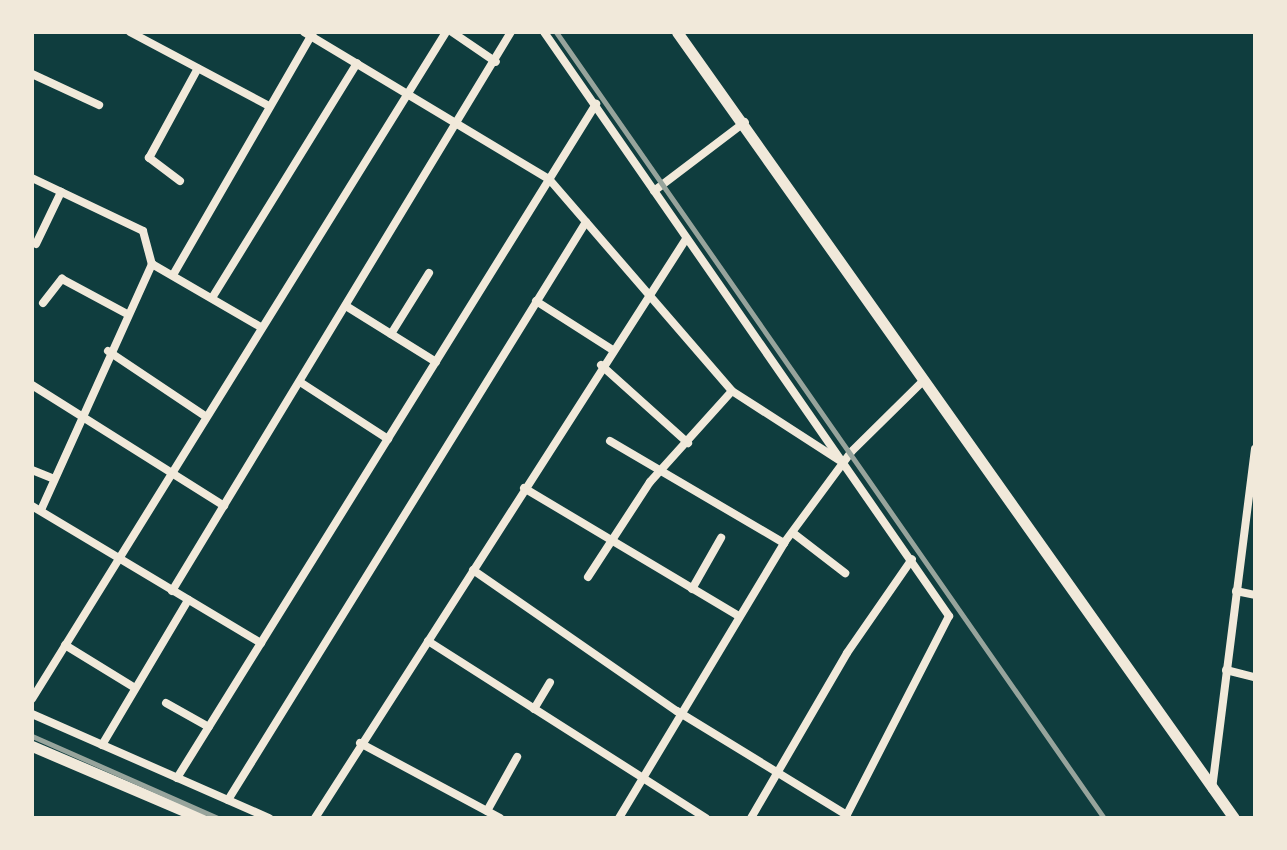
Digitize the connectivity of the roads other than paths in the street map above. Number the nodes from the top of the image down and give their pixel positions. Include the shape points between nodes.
1 (130, 32) edge
2 (446, 32) edge
3 (452, 32) edge
4 (511, 32) edge
5 (544, 32) edge
6 (677, 32) edge
7 (309, 33) edge
8 (496, 62) junction
9 (357, 63) junction
10 (198, 68) junction
11 (32, 74) edge
12 (407, 93) junction
13 (596, 104) junction
14 (99, 105) dead end
15 (269, 106) junction
16 (745, 122) junction
17 (459, 123) junction
18 (32, 178) edge
19 (549, 179) junction
20 (180, 181) dead end
21 (654, 191) junction
22 (61, 192) junction
23 (586, 222) junction
24 (686, 239) junction
25 (36, 244) dead end
26 (152, 264) junction
27 (429, 273) dead end
28 (173, 275) junction
29 (649, 294) junction
30 (212, 298) junction
31 (536, 301) junction
32 (43, 303) dead end
33 (346, 306) junction
34 (127, 314) junction
35 (259, 326) junction
36 (391, 334) junction
37 (611, 349) junction
38 (108, 351) junction
39 (436, 362) junction
40 (601, 365) junction
41 (923, 381) junction
42 (300, 382) junction
43 (32, 385) edge
44 (732, 391) junction
45 (81, 410) junction
46 (205, 416) junction
47 (388, 439) junction
48 (610, 441) dead end
49 (688, 443) junction
50 (1255, 449) edge
51 (843, 462) junction
52 (32, 470) edge
53 (171, 471) junction
54 (664, 472) junction
55 (54, 479) junction
56 (524, 488) junction
57 (224, 506) junction
58 (36, 508) edge
59 (1250, 518) edge
60 (793, 533) junction
61 (721, 538) dead end
62 (611, 542) junction
63 (784, 543) junction
64 (118, 559) junction
65 (912, 559) junction
66 (473, 570) junction
67 (845, 573) dead end
68 (588, 577) dead end
69 (692, 589) junction
70 (172, 591) junction
71 (1236, 591) junction
72 (1255, 595) edge
73 (188, 600) junction
74 (737, 615) junction
75 (428, 641) junction
76 (261, 643) junction
77 (65, 645) junction
78 (1226, 670) junction
79 (1255, 677) edge
80 (550, 682) dead end
81 (135, 688) junction
82 (32, 699) edge
83 (166, 703) dead end
84 (534, 709) junction
85 (677, 711) junction
86 (32, 714) edge
87 (209, 727) junction
88 (360, 743) junction
89 (102, 745) junction
90 (32, 746) edge
91 (517, 757) dead end
92 (775, 772) junction
93 (177, 778) junction
94 (641, 778) junction
95 (1212, 790) junction
96 (228, 800) junction
97 (487, 811) junction
98 (846, 816) edge
99 (201, 818) edge
100 (269, 818) edge
101 (315, 818) edge
102 (500, 818) edge
103 (619, 818) edge
104 (706, 818) edge
105 (751, 818) edge
106 (1234, 818) edge

1 - 10 street
2 - 12 street
3 - 8 street
4 - 8 street
5 - 13 street
6 - 16 street
7 - 9 street
7 - 15 street
8 - 17 street
9 - 12 street
9 - 30 street
10 - 15 street
10 - 20 street via 149,158
11 - 14 street
12 - 17 street
12 - 35 street
13 - 19 street
13 - 21 street
15 - 28 street
16 - 21 street
16 - 41 street
17 - 19 street
17 - 33 street
18 - 22 street
19 - 23 street
19 - 39 street
21 - 24 street
22 - 25 street
22 - 26 street via 143,231
23 - 29 street
23 - 31 street
24 - 29 street
24 - 51 street
26 - 28 street
26 - 34 street
27 - 36 street
28 - 30 street
29 - 37 street
29 - 44 street
30 - 35 street
31 - 37 street
31 - 96 street
32 - 34 street via 62,279
33 - 36 street
33 - 42 street
34 - 38 street
35 - 46 street
36 - 39 street
37 - 40 street
38 - 45 street
38 - 46 street
39 - 47 street
40 - 49 street
40 - 56 street
41 - 51 street
41 - 95 street
42 - 47 street
42 - 57 street
43 - 45 street
44 - 49 street
44 - 51 street
45 - 53 street
45 - 55 street
46 - 53 street
47 - 76 street
48 - 54 street
49 - 54 street
50 - 59 street
51 - 60 street
51 - 65 street
52 - 55 street
53 - 57 street
53 - 64 street
54 - 62 street
54 - 63 street
55 - 58 street
56 - 62 street
56 - 66 street
57 - 70 street
58 - 64 street
59 - 71 street
60 - 63 street
60 - 67 street
61 - 69 street
62 - 68 street
62 - 69 street
63 - 74 street
64 - 70 street
64 - 77 street
65 - 92 street
65 - 98 street via 949,616
66 - 75 street
66 - 85 street
69 - 74 street
70 - 73 street
71 - 72 street
71 - 78 street
73 - 76 street
73 - 81 street
74 - 85 street
75 - 84 street
75 - 88 street
76 - 87 street
77 - 81 street
77 - 82 street
78 - 79 street
78 - 95 street
80 - 84 street
81 - 89 street
83 - 87 street
84 - 94 street
85 - 92 street
85 - 94 street
86 - 89 street
87 - 93 street
88 - 97 street
88 - 101 street
89 - 93 street
90 - 99 street
91 - 97 street
92 - 98 street
92 - 105 street
93 - 96 street
94 - 103 street
94 - 104 street
95 - 106 street
96 - 100 street
97 - 102 street

